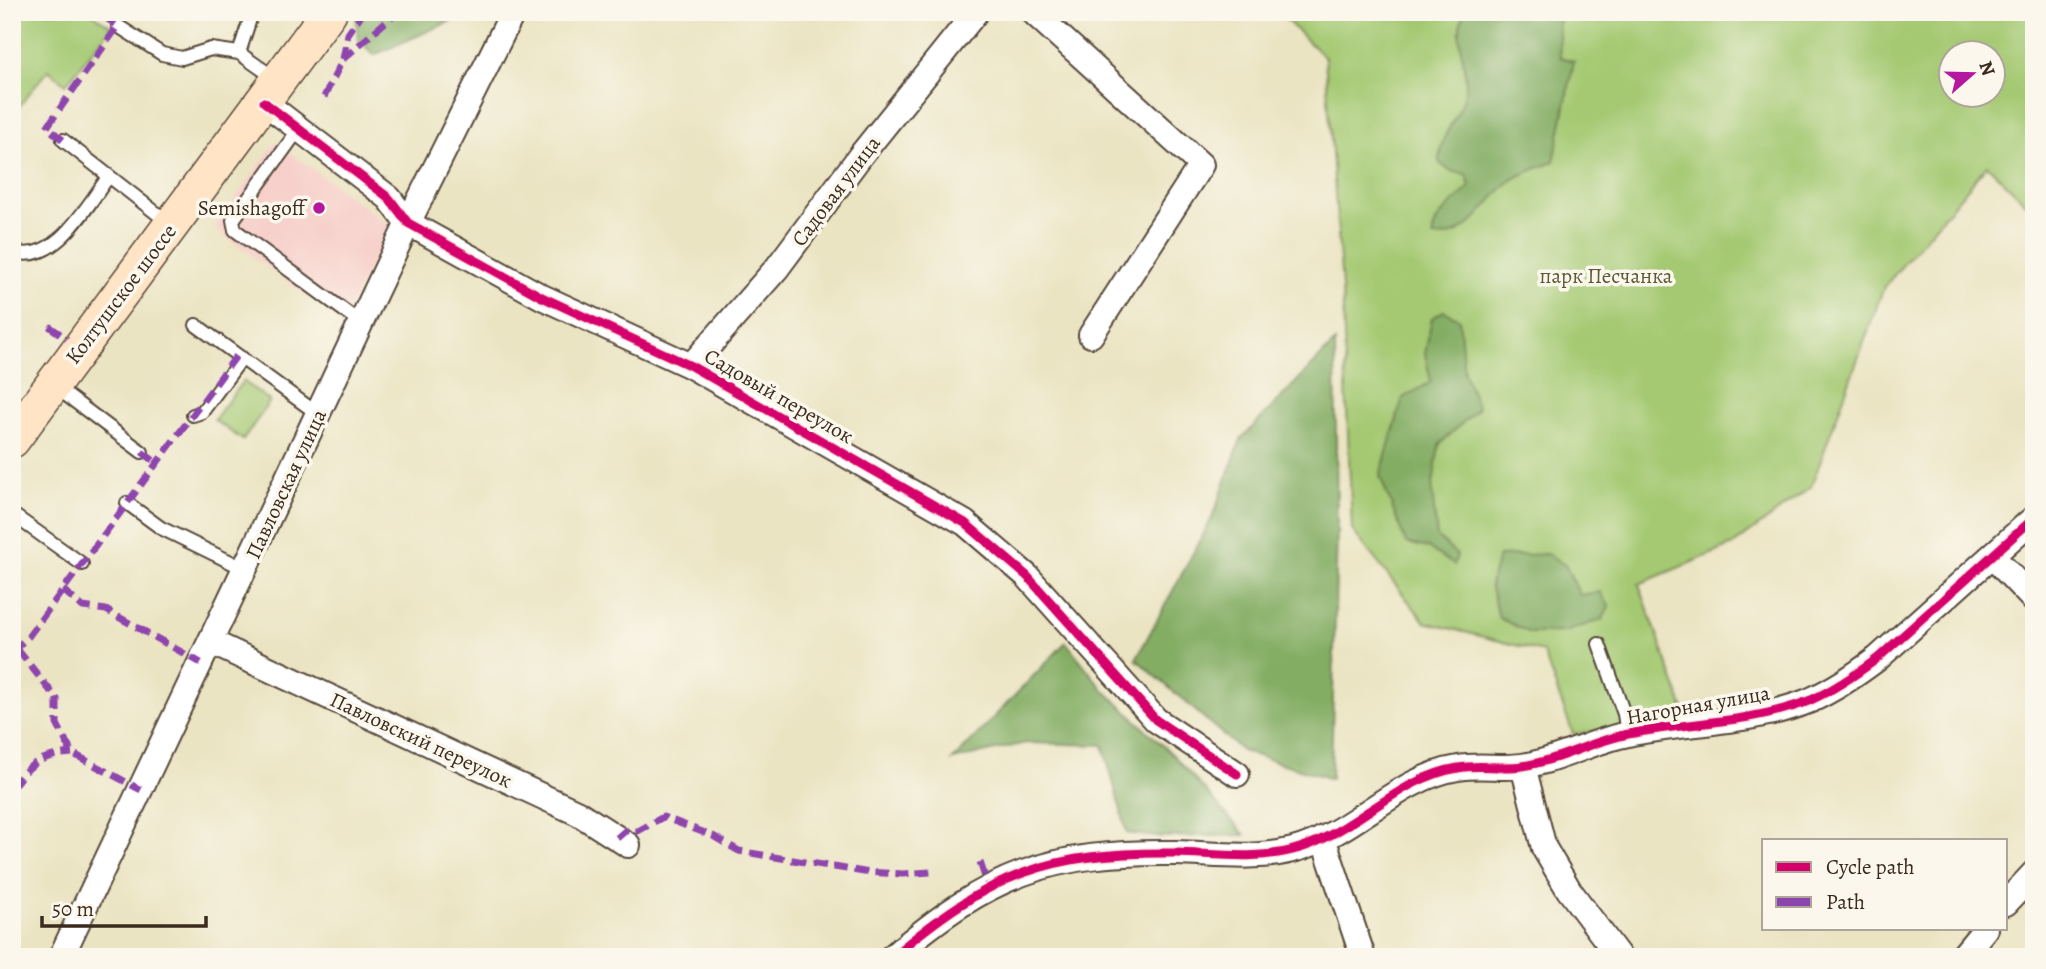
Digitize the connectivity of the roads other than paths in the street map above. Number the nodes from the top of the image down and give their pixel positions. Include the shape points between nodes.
1 (249, 12) edge
2 (329, 12) edge
3 (513, 12) edge
4 (976, 12) edge
5 (1032, 12) edge
6 (118, 26) dead end
7 (239, 54) junction
8 (271, 92) junction
9 (299, 129) junction
10 (63, 140) dead end
11 (109, 176) junction
12 (408, 222) junction
13 (172, 225) junction
14 (12, 251) edge
15 (361, 323) junction
16 (196, 325) dead end
17 (1091, 335) dead end
18 (242, 358) junction
19 (691, 366) junction
20 (53, 385) junction
21 (318, 414) junction
22 (193, 415) dead end
23 (12, 440) edge
24 (142, 452) dead end
25 (127, 503) dead end
26 (12, 514) edge
27 (2034, 518) edge
28 (1992, 556) junction
29 (82, 564) dead end
30 (245, 569) junction
31 (2034, 600) edge
32 (211, 642) junction
33 (1599, 644) dead end
34 (1627, 734) junction
35 (1523, 766) junction
36 (1237, 774) dead end
37 (1323, 838) junction
38 (628, 845) dead end
39 (2034, 873) edge
40 (2008, 902) edge
41 (1984, 930) edge
42 (61, 957) edge
43 (892, 957) edge
44 (1363, 957) edge
45 (1619, 957) edge
46 (1962, 957) edge

1 - 7 lane
2 - 8 main road, Колтушское шоссе
3 - 12 street, Павловская улица
4 - 19 street, Садовая улица via 777,268
5 - 17 street via 1201,165
6 - 7 lane via 162,54 182,58 211,49
7 - 8 lane
8 - 9 street, Садовый переулок
8 - 13 main road, Колтушское шоссе
9 - 12 street, Садовый переулок via 389,198
9 - 15 lane via 233,220 234,230
10 - 11 lane
11 - 13 lane
11 - 14 lane via 57,244 39,252
12 - 15 street, Павловская улица
12 - 19 street, Садовый переулок via 542,297
13 - 20 main road, Колтушское шоссе
15 - 21 street, Павловская улица
16 - 18 lane
18 - 21 lane
18 - 22 lane via 202,412
19 - 36 street, Садовый переулок via 964,523 1027,576 1156,720
20 - 23 main road, Колтушское шоссе
20 - 24 lane
21 - 30 street, Павловская улица
25 - 30 lane via 161,528
26 - 29 lane
27 - 28 street, Нагорная улица
28 - 31 street
28 - 34 street, Нагорная улица via 1878,658 1851,679 1809,700 1738,718
30 - 32 street, Павловская улица
32 - 38 street, Павловский переулок via 578,813
32 - 42 street, Павловская улица
33 - 34 lane
34 - 35 street, Нагорная улица
35 - 37 street, Нагорная улица via 1458,768 1402,789
35 - 45 street via 1544,848
37 - 43 street, Нагорная улица via 1294,850 1258,856 1115,853 1042,865 988,886 932,923
37 - 44 street
39 - 40 street
41 - 46 street

